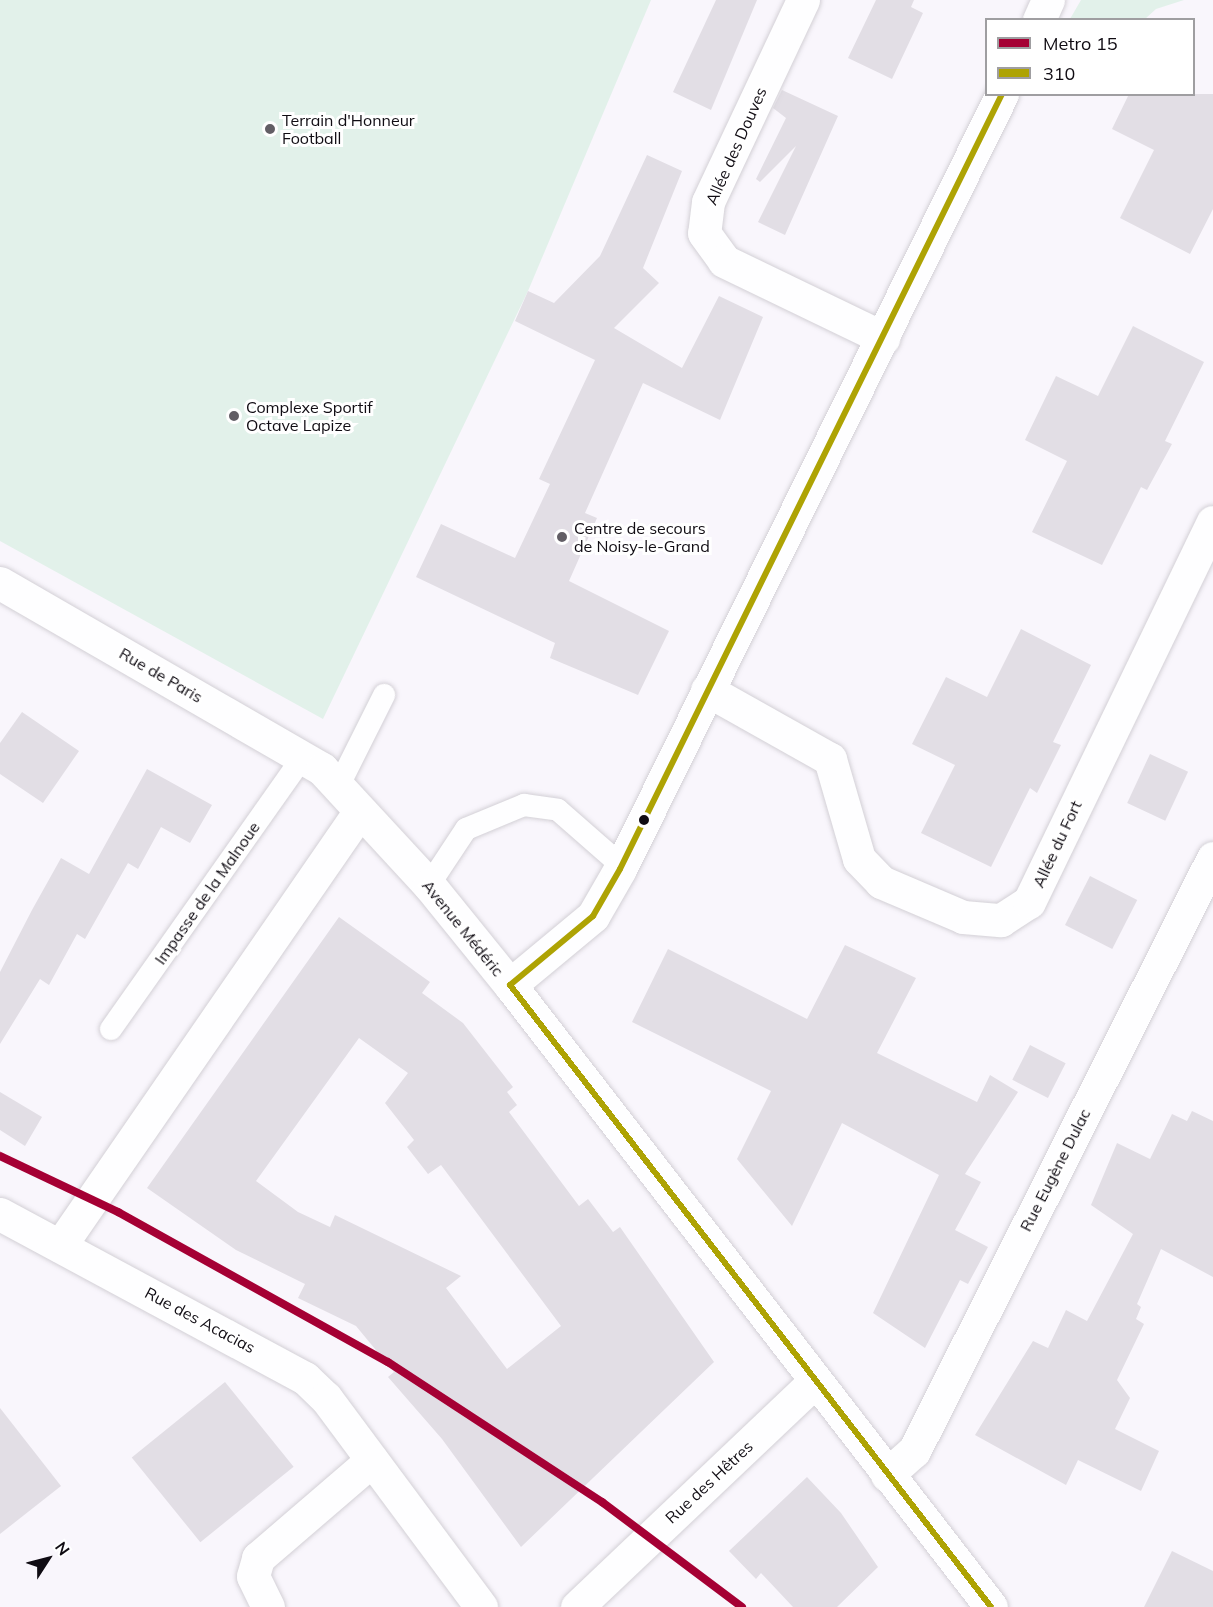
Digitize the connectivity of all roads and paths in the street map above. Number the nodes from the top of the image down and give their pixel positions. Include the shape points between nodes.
1 (803, 0) edge
2 (1048, 0) edge
3 (1040, 18) edge
4 (1001, 96) edge
5 (883, 338) junction
6 (1213, 522) edge
7 (0, 583) edge
8 (707, 690) junction
9 (384, 694) dead end
10 (331, 781) junction
11 (1213, 858) edge
12 (622, 866) junction
13 (429, 885) junction
14 (510, 985) junction
15 (111, 1029) dead end
16 (0, 1214) edge
17 (60, 1246) junction
18 (814, 1382) junction
19 (372, 1460) junction
20 (887, 1475) junction
21 (268, 1607) edge
22 (481, 1607) edge
23 (577, 1607) edge
24 (991, 1607) edge

1 - 5 street, Allée des Douves via 708,202 704,233 724,261
2 - 3 street
4 - 5 street
5 - 8 street
6 - 8 street, Allée du Fort via 1029,902 1001,920 963,917 881,882 859,859 830,759
7 - 10 street, Rue de Paris
8 - 12 street
9 - 10 lane, Impasse de la Malnoue
10 - 13 street, Avenue Médéric
10 - 15 lane, Impasse de la Malnoue
10 - 17 street
11 - 20 street, Rue Eugène Dulac via 914,1451
12 - 13 lane via 558,810 524,805 466,829
12 - 14 street via 593,916
13 - 14 street, Avenue Médéric
14 - 18 street, Avenue Médéric
16 - 17 street, Rue des Acacias
17 - 19 street, Rue des Acacias via 305,1378
18 - 20 street, Avenue Médéric
18 - 23 street, Rue des Hêtres
19 - 21 street via 258,1558 253,1576
19 - 22 street, Rue des Acacias
20 - 24 street, Avenue Médéric

